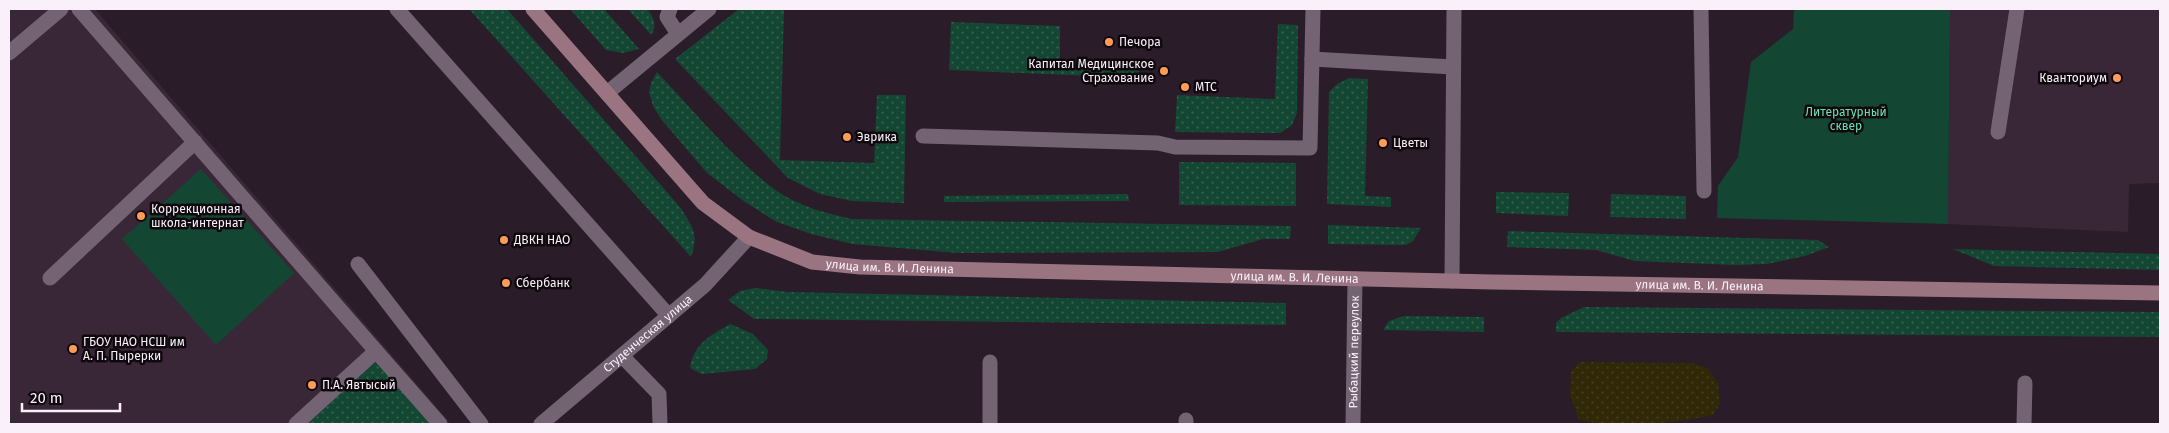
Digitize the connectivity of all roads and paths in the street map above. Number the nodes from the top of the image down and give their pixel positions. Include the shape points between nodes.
1 (61, 9) edge
2 (79, 9) edge
3 (397, 9) edge
4 (533, 9) edge
5 (670, 9) edge
6 (709, 9) edge
7 (1313, 9) edge
8 (1454, 9) edge
9 (1701, 9) edge
10 (2017, 9) edge
11 (678, 34) junction
12 (9, 53) edge
13 (1312, 59) junction
14 (1453, 67) junction
15 (607, 93) junction
16 (1998, 132) dead end
17 (922, 136) dead end
18 (195, 142) junction
19 (1704, 191) dead end
20 (749, 237) junction
21 (358, 264) dead end
22 (50, 278) dead end
23 (1354, 279) junction
24 (1452, 281) junction
25 (2160, 293) edge
26 (669, 316) junction
27 (376, 350) junction
28 (622, 356) junction
29 (990, 362) dead end
30 (2025, 383) dead end
31 (296, 424) edge
32 (440, 424) edge
33 (481, 424) edge
34 (541, 424) edge
35 (660, 424) edge
36 (990, 424) edge
37 (1353, 424) edge
38 (2024, 424) edge

1 - 12 street
2 - 18 street
3 - 26 street
4 - 15 main road, улица им. В. И. Ленина
5 - 11 street via 667,18
6 - 11 street
7 - 13 street
8 - 14 street
9 - 19 street
10 - 16 street
11 - 15 street
13 - 14 street
13 - 17 street via 1310,148 1175,147 1158,143
14 - 24 street
15 - 20 main road, улица им. В. И. Ленина via 704,203
18 - 22 street
18 - 27 street
20 - 23 main road, улица им. В. И. Ленина via 812,262 860,267
20 - 26 street, Студенческая улица via 705,285
21 - 33 street
23 - 24 main road, улица им. В. И. Ленина
23 - 37 street, Рыбацкий переулок
24 - 25 main road, улица им. В. И. Ленина
26 - 28 street, Студенческая улица
27 - 31 street
27 - 32 street
28 - 34 street, Студенческая улица
28 - 35 street via 659,394
29 - 36 street
30 - 38 street

